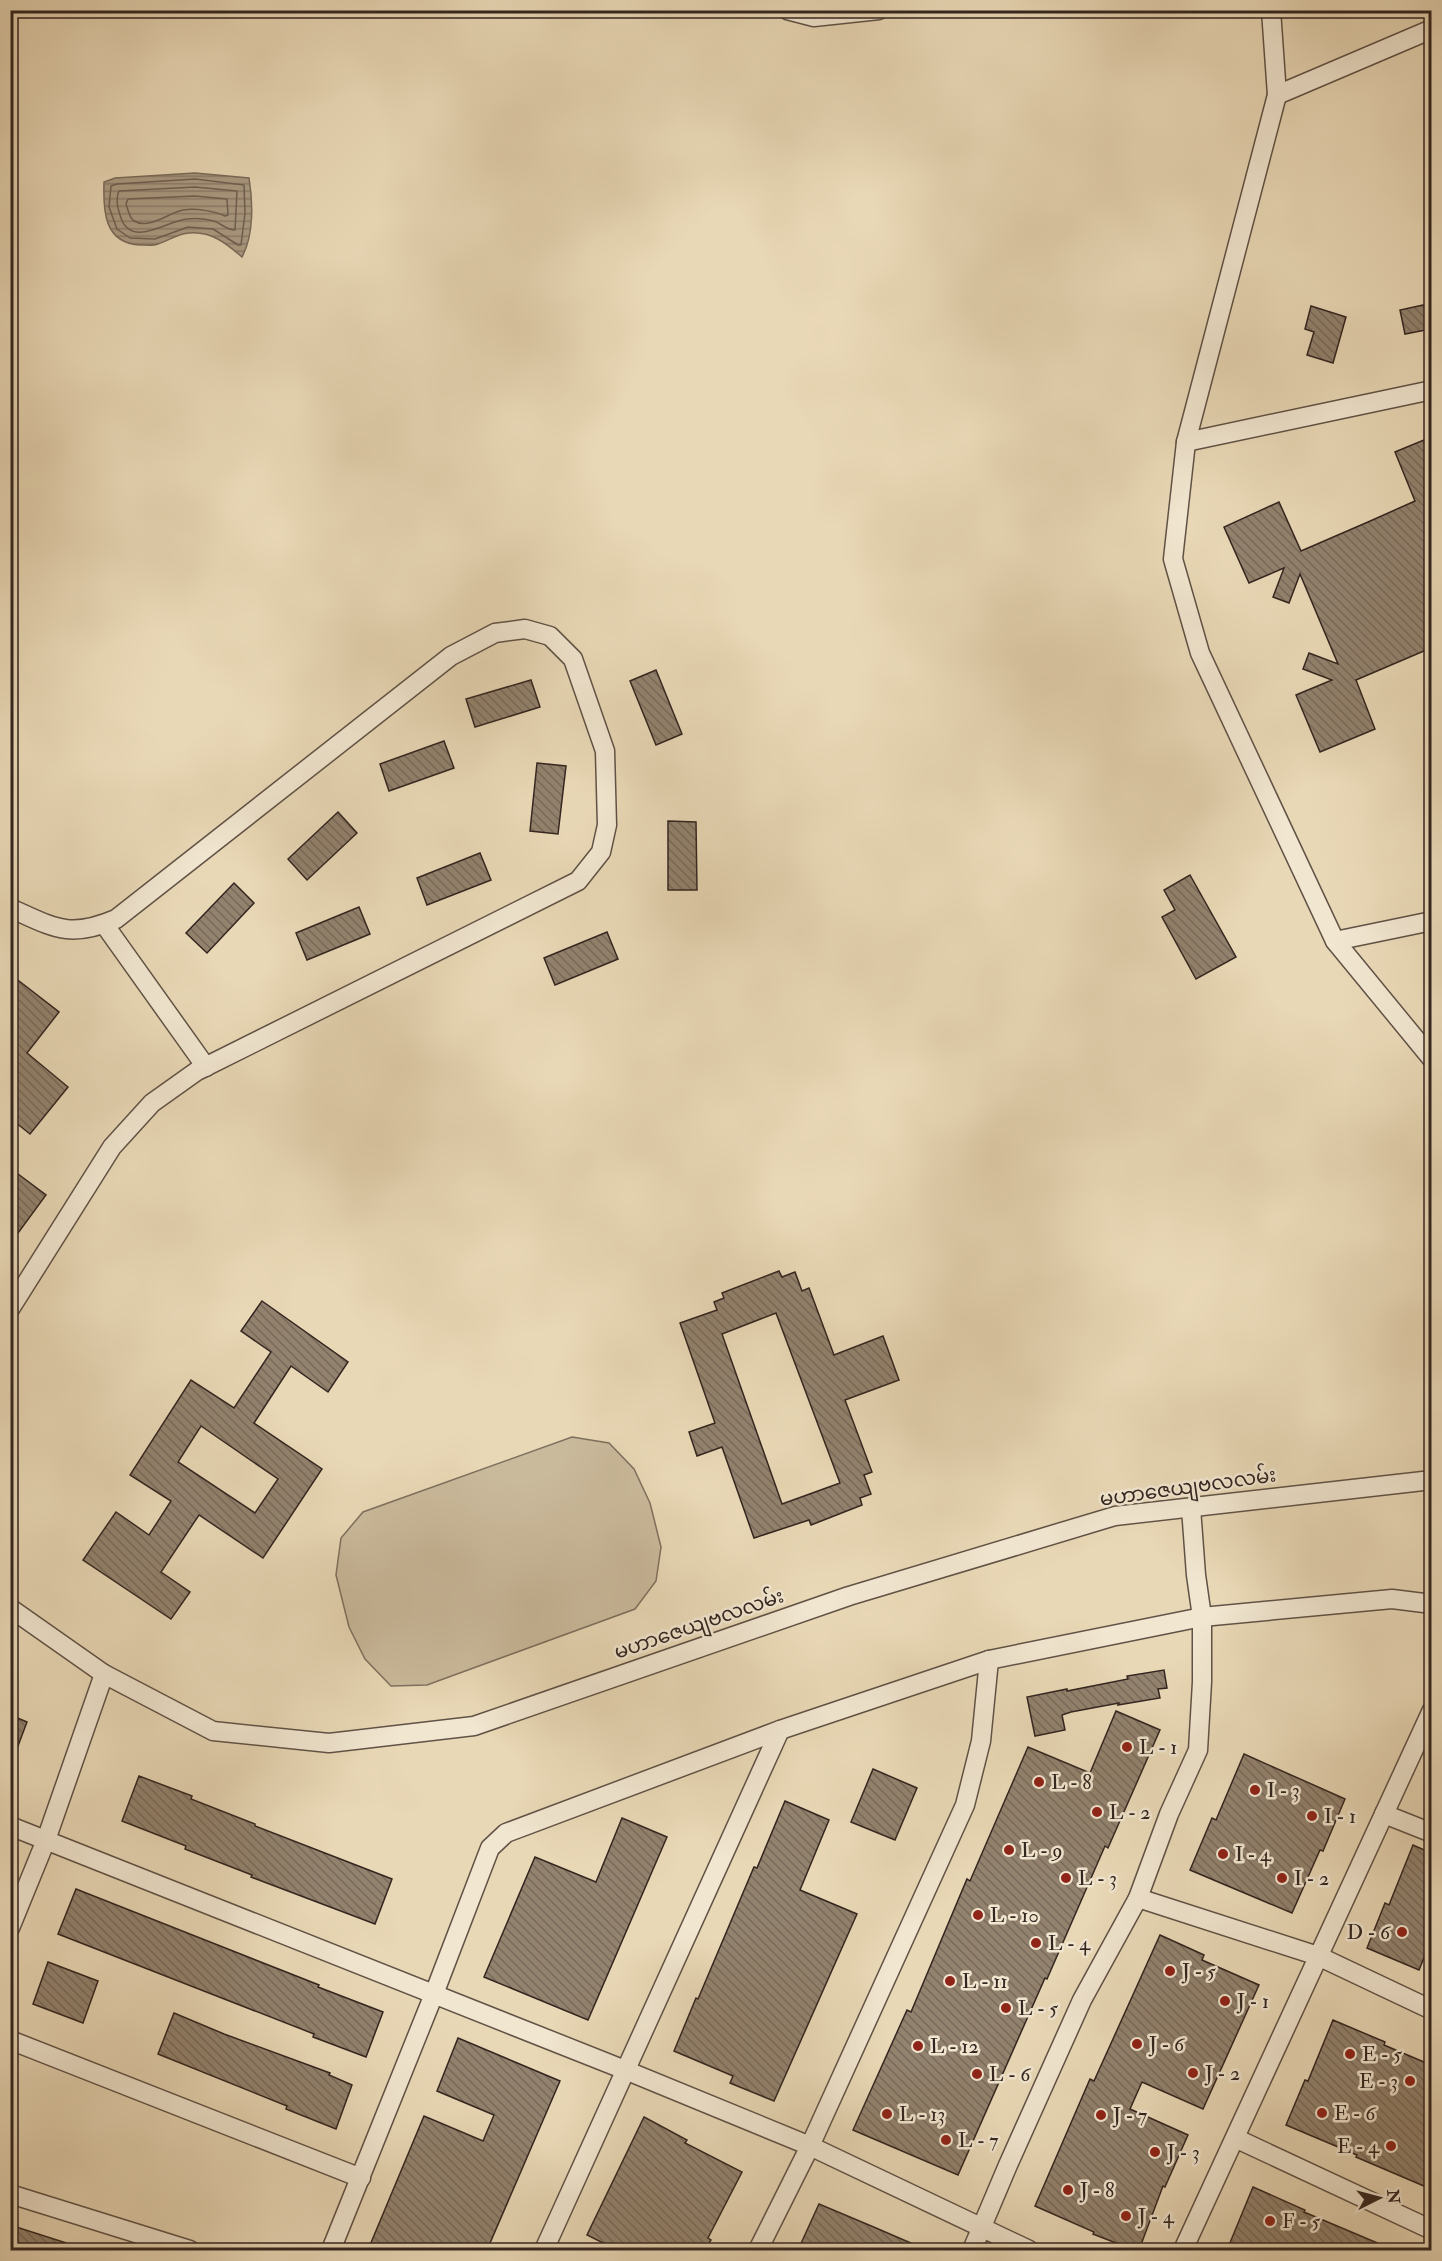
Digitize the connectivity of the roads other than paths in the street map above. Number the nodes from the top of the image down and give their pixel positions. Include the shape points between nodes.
1 (787, 10) edge
2 (879, 10) edge
3 (1271, 10) edge
4 (1431, 29) edge
5 (1277, 95) junction
6 (1431, 390) edge
7 (1186, 442) junction
8 (10, 908) edge
9 (1431, 921) edge
10 (104, 924) junction
11 (1335, 942) junction
12 (1431, 1059) edge
13 (206, 1067) junction
14 (10, 1309) edge
15 (1431, 1480) edge
16 (1191, 1508) junction
17 (1431, 1604) edge
18 (10, 1608) edge
19 (1202, 1617) junction
20 (989, 1660) junction
21 (104, 1674) junction
22 (1431, 1710) edge
23 (780, 1730) junction
24 (1384, 1814) junction
25 (10, 1826) edge
26 (1431, 1833) edge
27 (46, 1840) junction
28 (1138, 1898) junction
29 (10, 1928) edge
30 (1318, 1956) junction
31 (434, 1994) junction
32 (1431, 2010) edge
33 (10, 2040) edge
34 (625, 2070) junction
35 (1235, 2138) junction
36 (810, 2146) junction
37 (361, 2178) junction
38 (10, 2194) edge
39 (983, 2227) junction
40 (1431, 2230) edge
41 (190, 2250) edge
42 (331, 2250) edge
43 (544, 2250) edge
44 (758, 2250) edge
45 (972, 2250) edge
46 (1029, 2250) edge
47 (1183, 2250) edge

1 - 2 street via 814,17
3 - 5 street
4 - 5 street
5 - 7 street
6 - 7 street
7 - 11 street via 1173,559 1200,653
8 - 10 street via 60,929 91,929
9 - 11 street
10 - 13 street
10 - 13 street via 116,919 451,656 495,633 525,630 550,636 573,659 604,751 607,825 601,852 578,881
11 - 12 street
13 - 14 street via 152,1103 112,1147
15 - 16 street, မဟာဇေယျဗလလမ်း
16 - 19 street
16 - 21 street, မဟာဇေယျဗလလမ်း via 1115,1516 849,1596 474,1726 329,1743 213,1731
17 - 19 street via 1392,1599
18 - 21 street, မဟာဇေယျဗလလမ်း
19 - 20 street
19 - 28 street via 1198,1750
20 - 23 street
20 - 36 street via 981,1742 964,1805
21 - 27 street
22 - 24 street
23 - 31 street via 506,1833 490,1848
23 - 34 street
24 - 26 street
24 - 30 street
25 - 27 street
27 - 29 street
27 - 31 street
28 - 30 street
28 - 39 street via 1083,2000
30 - 32 street
30 - 35 street
31 - 34 street
31 - 37 street
33 - 37 street
34 - 36 street
34 - 43 street
35 - 40 street
35 - 47 street
36 - 39 street
36 - 44 street
37 - 42 street
38 - 41 street
39 - 45 street
39 - 46 street

